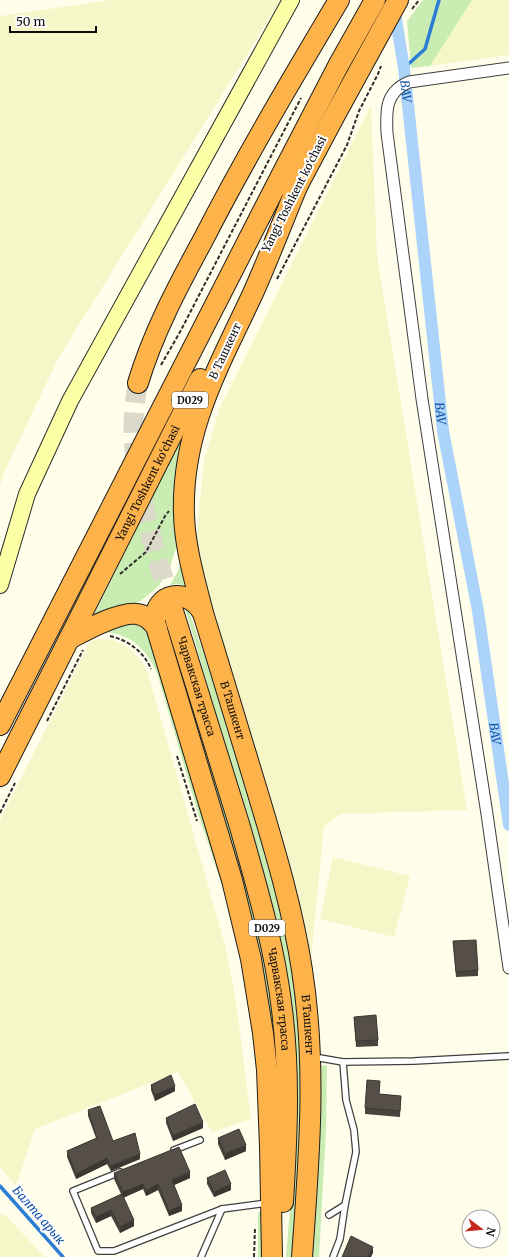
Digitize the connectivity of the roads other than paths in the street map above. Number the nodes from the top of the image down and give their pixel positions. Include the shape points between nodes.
1 (292, 0) edge
2 (339, 0) edge
3 (375, 0) edge
4 (398, 0) edge
5 (509, 68) edge
6 (300, 182) junction
7 (138, 383) tunnel mouth
8 (0, 585) edge
9 (173, 611) tunnel mouth
10 (204, 613) junction
11 (157, 628) junction
12 (69, 639) junction
13 (0, 725) edge
14 (0, 776) edge
15 (509, 968) edge
16 (311, 1056) junction
17 (509, 1056) edge
18 (343, 1062) junction
19 (200, 1140) dead end
20 (172, 1151) edge
21 (129, 1168) edge
22 (277, 1202) junction
23 (345, 1205) junction
24 (222, 1209) junction
25 (329, 1215) dead end
26 (201, 1257) edge
27 (272, 1257) edge
28 (278, 1257) edge
29 (302, 1257) edge
30 (333, 1257) edge

1 - 8 street via 70,401 27,494
2 - 7 highway via 262,130 178,286 157,330
3 - 13 highway, Yangi Toshkent ko‘chasi / D029 via 283,172
4 - 6 highway, Yangi Toshkent ko‘chasi / D029
5 - 15 street via 415,80 404,84 394,93 386,110 419,375
6 - 10 highway, В Ташкент / D029 via 254,291 210,384 191,445 184,516 188,550
6 - 12 highway, Yangi Toshkent ko‘chasi / D029
9 - 22 highway, Чарвакская трасса / D029 via 250,862 277,973 288,1095 286,1152
10 - 11 highway via 190,599 173,596 164,601 158,609 155,618
10 - 16 highway, В Ташкент / D029 via 292,913 302,971
11 - 12 highway via 148,618 132,614 96,625
11 - 22 highway via 232,880 251,959 267,1070 270,1147
12 - 14 highway, Yangi Toshkent ko‘chasi / D029
16 - 18 lane
16 - 29 highway, В Ташкент / D029 via 311,1115
17 - 18 lane
18 - 23 lane via 346,1100 354,1130 356,1152
19 - 20 lane
21 - 24 lane via 73,1191 98,1251 114,1251
22 - 24 lane
22 - 27 highway
22 - 28 highway, Чарвакская трасса / D029
23 - 25 lane
23 - 30 lane via 340,1240
24 - 26 lane

